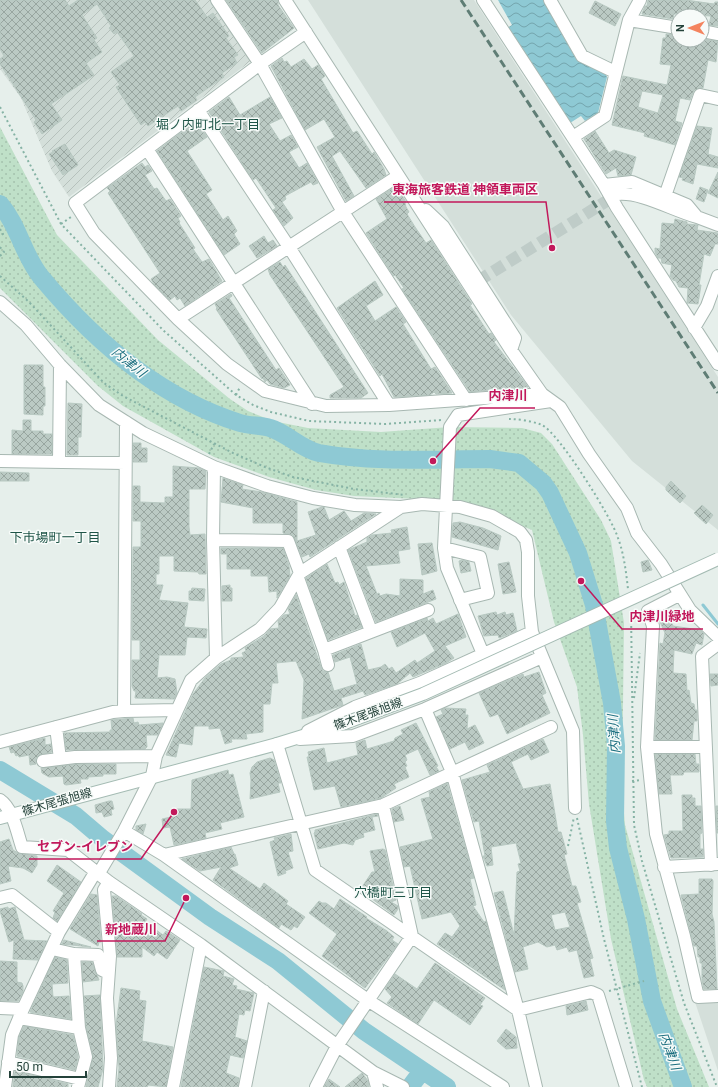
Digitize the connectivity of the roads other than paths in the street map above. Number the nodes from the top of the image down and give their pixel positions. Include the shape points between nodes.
1 (217, 0) edge
2 (285, 0) edge
3 (483, 0) edge
4 (550, 0) edge
5 (640, 0) edge
6 (629, 20) junction
7 (670, 27) edge
8 (306, 32) junction
9 (260, 64) junction
10 (615, 72) junction
11 (718, 99) edge
12 (198, 110) junction
13 (573, 137) junction
14 (147, 149) junction
15 (398, 176) junction
16 (604, 185) junction
17 (618, 194) tunnel mouth
18 (665, 196) junction
19 (343, 212) junction
20 (697, 217) junction
21 (718, 225) edge
22 (289, 247) junction
23 (718, 276) edge
24 (234, 282) junction
25 (0, 302) edge
26 (178, 319) junction
27 (694, 328) junction
28 (718, 364) edge
29 (60, 365) junction
30 (546, 398) junction
31 (466, 400) junction
32 (312, 404) junction
33 (389, 405) junction
34 (126, 422) junction
35 (0, 461) edge
36 (59, 462) junction
37 (125, 463) junction
38 (214, 467) junction
39 (446, 501) junction
40 (401, 508) junction
41 (213, 540) junction
42 (339, 547) junction
43 (444, 548) junction
44 (718, 559) edge
45 (299, 575) junction
46 (679, 595) junction
47 (460, 600) junction
48 (428, 610) dead end
49 (371, 631) junction
50 (532, 632) junction
51 (718, 637) edge
52 (718, 644) edge
53 (324, 650) junction
54 (483, 654) junction
55 (542, 656) junction
56 (216, 658) junction
57 (328, 665) dead end
58 (425, 709) junction
59 (177, 710) junction
60 (124, 711) junction
61 (56, 727) junction
62 (551, 727) dead end
63 (290, 740) junction
64 (0, 742) edge
65 (277, 744) junction
66 (646, 747) junction
67 (706, 747) junction
68 (156, 756) junction
69 (60, 759) junction
70 (43, 761) dead end
71 (452, 772) junction
72 (152, 776) junction
73 (0, 800) edge
74 (383, 805) junction
75 (575, 808) road end
76 (9, 815) edge
77 (301, 823) junction
78 (122, 834) junction
79 (164, 855) junction
80 (714, 865) edge
81 (664, 867) junction
82 (99, 871) junction
83 (109, 882) junction
84 (0, 898) edge
85 (59, 932) junction
86 (412, 936) junction
87 (201, 945) junction
88 (52, 949) junction
89 (74, 954) junction
90 (108, 973) junction
91 (264, 991) junction
92 (718, 996) edge
93 (367, 1003) junction
94 (0, 1008) edge
95 (518, 1010) junction
96 (21, 1013) junction
97 (79, 1028) junction
98 (339, 1044) junction
99 (8, 1062) junction
100 (373, 1072) junction
101 (79, 1083) edge
102 (402, 1086) edge
103 (5, 1087) edge
104 (109, 1087) edge
105 (172, 1087) edge
106 (245, 1087) edge
107 (316, 1087) edge
108 (376, 1087) edge
109 (504, 1087) edge
110 (536, 1087) edge
111 (626, 1087) edge

1 - 9 street
2 - 8 street
3 - 13 street
4 - 10 street via 582,56
5 - 6 street
6 - 7 street
6 - 10 street
8 - 9 street
8 - 15 street
9 - 12 street
9 - 19 street
10 - 13 street via 605,116
11 - 18 street via 700,95
12 - 14 street
12 - 22 street
13 - 16 street
14 - 24 street
14 - 26 street via 75,203 94,233
15 - 19 street
15 - 30 street via 511,350
16 - 18 street via 632,182
16 - 27 street
17 - 20 street via 630,193
18 - 20 street via 687,205
19 - 22 street
19 - 31 street
20 - 21 street
22 - 24 street
22 - 33 street
23 - 27 street via 707,306
24 - 26 street
24 - 32 street
25 - 29 street via 26,325
26 - 32 street via 227,364 265,391
27 - 28 street
29 - 34 street via 99,405
29 - 36 street
30 - 31 street
30 - 39 street via 458,415 450,427
30 - 46 street via 560,407 627,508 637,533 661,564
31 - 33 street
32 - 33 street
34 - 37 street
34 - 38 street via 143,433
35 - 36 street
36 - 37 street
37 - 60 street
38 - 40 street via 267,486 313,498 355,505
38 - 41 street
39 - 40 street
39 - 43 street
39 - 50 street via 492,516 520,532 526,540
40 - 42 street
41 - 45 street via 288,541
41 - 56 street
42 - 45 street
42 - 49 street
43 - 47 street via 447,568
43 - 47 street via 480,556 488,593
44 - 63 street, 篠木尾張旭線, bridge via 423,694
45 - 53 street
45 - 56 street via 280,608 260,629
46 - 51 street via 690,610
46 - 66 street via 648,611 653,626
47 - 54 street
48 - 49 street
49 - 53 street
50 - 54 street
50 - 55 street
52 - 67 street via 702,656
53 - 57 street
54 - 63 street via 420,683 355,707
55 - 58 street
55 - 75 street via 573,731
56 - 59 street via 191,680
58 - 63 street via 353,736
58 - 71 street
59 - 60 street
59 - 68 street
60 - 61 street
61 - 64 street
61 - 69 street
62 - 71 street
63 - 65 street, 篠木尾張旭線
65 - 72 street, 篠木尾張旭線
65 - 77 street
66 - 67 street
66 - 81 street via 656,834
67 - 80 street
68 - 69 street
68 - 72 street
69 - 70 street
71 - 74 street
71 - 95 street
72 - 76 street, 篠木尾張旭線
72 - 78 street
73 - 76 street via 5,804
74 - 77 street
74 - 86 street
76 - 82 street via 22,847 68,850
77 - 79 street
77 - 86 street via 315,870
78 - 79 street
78 - 82 street
79 - 93 street
80 - 81 street
81 - 92 street via 698,997
82 - 83 street
82 - 85 street
83 - 87 street
83 - 90 street via 104,890 110,956
84 - 85 street via 12,895
85 - 88 street
86 - 93 street
86 - 95 street
87 - 91 street
87 - 105 street
88 - 89 street
88 - 96 street
89 - 90 street via 98,955 102,970
89 - 97 street
90 - 104 street via 106,998 111,1058
91 - 98 street
91 - 106 street
93 - 98 street
93 - 109 street
94 - 96 street
95 - 110 street
95 - 111 street via 591,992 598,995
96 - 97 street
96 - 99 street via 12,1035
97 - 101 street via 86,1056
98 - 100 street
98 - 107 street
99 - 101 street
99 - 103 street
100 - 102 street
100 - 108 street

